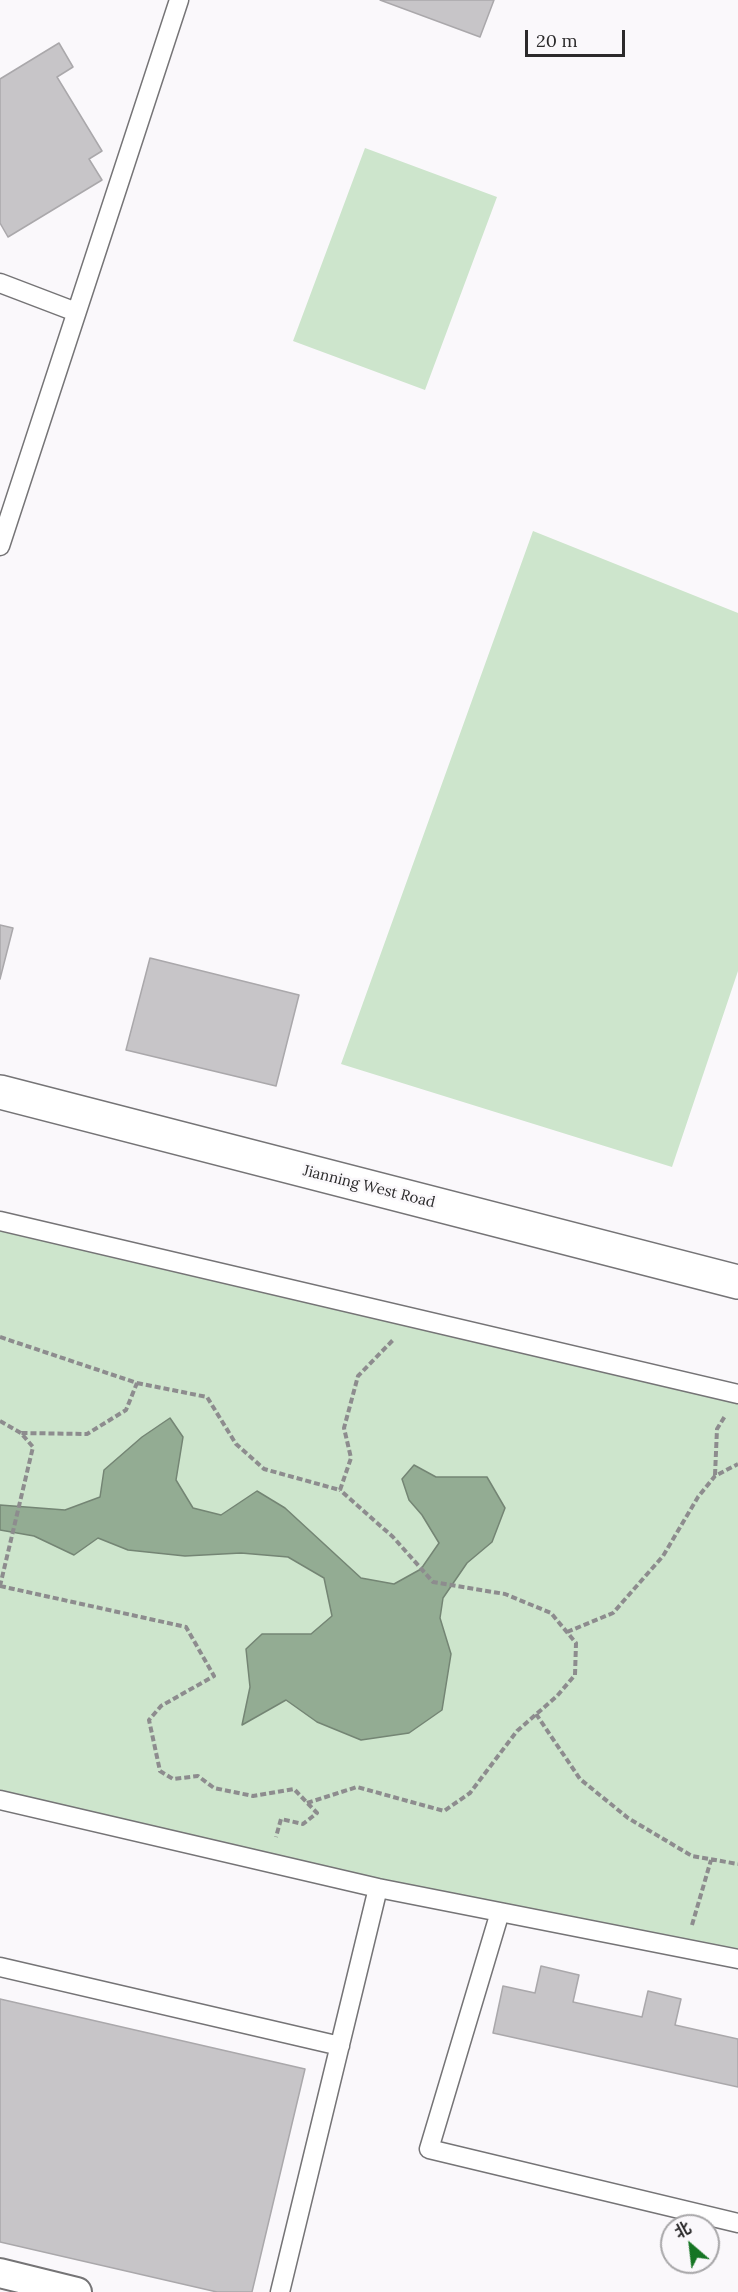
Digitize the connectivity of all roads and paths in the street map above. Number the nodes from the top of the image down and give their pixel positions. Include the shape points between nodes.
1 (178, 0) edge
2 (0, 283) edge
3 (76, 312) junction
4 (0, 546) edge
5 (0, 1092) edge
6 (0, 1221) edge
7 (738, 1282) edge
8 (412, 1317) junction
9 (0, 1337) edge
10 (136, 1383) junction
11 (738, 1394) edge
12 (727, 1413) dead end
13 (0, 1421) edge
14 (21, 1433) junction
15 (738, 1464) edge
16 (715, 1476) junction
17 (340, 1490) junction
18 (0, 1586) edge
19 (567, 1632) junction
20 (536, 1714) junction
21 (0, 1800) edge
22 (307, 1803) junction
23 (711, 1860) junction
24 (268, 1863) junction
25 (738, 1864) edge
26 (378, 1888) junction
27 (500, 1912) junction
28 (686, 1949) junction
29 (738, 1959) edge
30 (0, 1966) edge
31 (340, 2046) junction
32 (738, 2223) edge
33 (0, 2273) edge
34 (77, 2292) edge
35 (280, 2292) edge

1 - 3 lane
2 - 3 lane
3 - 4 lane
5 - 7 street, Jianning West Road
6 - 8 lane
8 - 11 lane
8 - 17 path via 358,1376 345,1428 351,1458
9 - 10 path
10 - 14 path via 126,1410 87,1434
10 - 17 path via 207,1397 236,1444 264,1469
12 - 16 path via 717,1429
13 - 14 path
14 - 18 path via 33,1447
15 - 16 path
16 - 19 path via 663,1556 613,1613
17 - 19 path via 411,1556 433,1582 505,1594 551,1613
18 - 22 path via 186,1627 214,1676 160,1706 149,1720 160,1771 173,1779 198,1776 214,1788 253,1796 294,1788
19 - 20 path via 576,1643 576,1675
20 - 22 path via 517,1731 470,1792 444,1811 357,1787
20 - 23 path via 580,1779 628,1818 692,1856
21 - 24 lane
22 - 24 path via 317,1813 303,1824 281,1819
23 - 25 path
23 - 28 path
24 - 26 lane
26 - 27 lane
26 - 31 lane
27 - 28 lane
27 - 32 lane via 429,2149
28 - 29 lane
30 - 31 lane
31 - 35 lane
33 - 34 street

